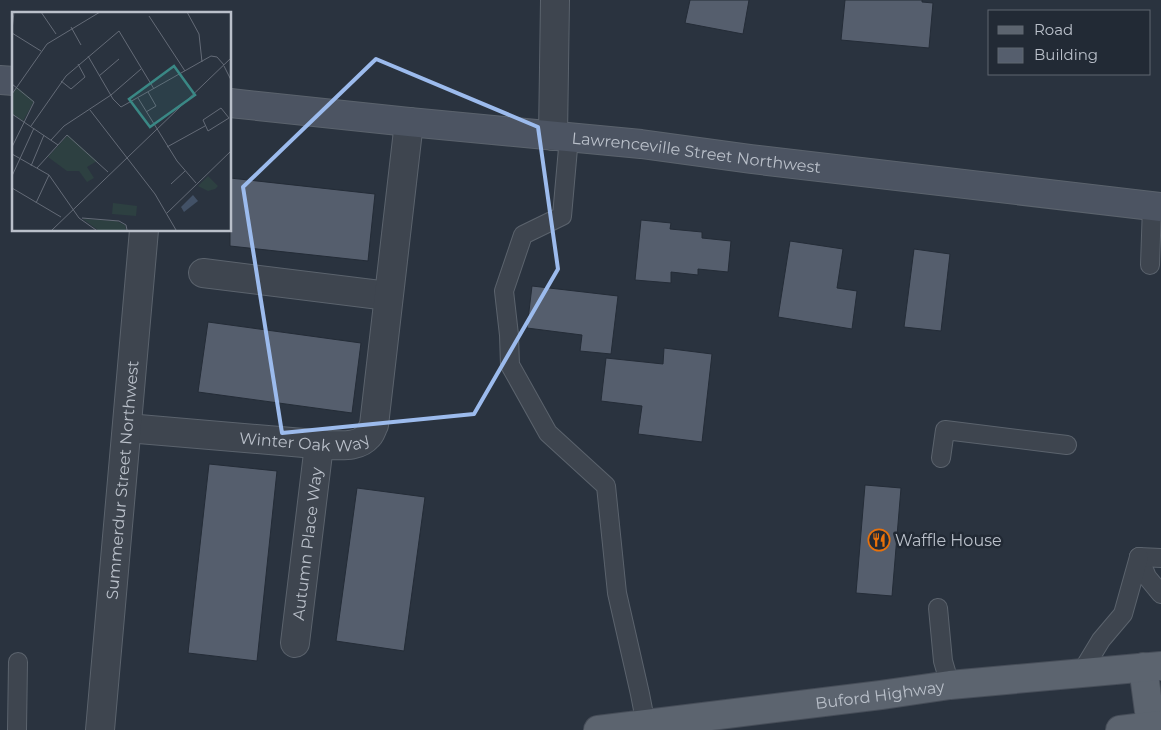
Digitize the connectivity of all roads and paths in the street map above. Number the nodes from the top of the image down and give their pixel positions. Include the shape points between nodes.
1 (555, 0) edge
2 (231, 103) edge
3 (409, 122) junction
4 (561, 137) junction
5 (1157, 207) edge
6 (144, 231) edge
7 (1150, 265) dead end
8 (203, 273) dead end
9 (388, 296) junction
10 (127, 428) junction
11 (319, 445) junction
12 (1067, 445) dead end
13 (941, 458) dead end
14 (1139, 557) junction
15 (1161, 558) edge
16 (1161, 594) edge
17 (938, 608) dead end
18 (295, 642) dead end
19 (18, 662) dead end
20 (1152, 666) edge
21 (1081, 673) junction
22 (950, 686) junction
23 (646, 725) junction
24 (1156, 726) edge
25 (16, 730) edge
26 (100, 730) edge
27 (598, 730) edge
28 (1120, 730) edge

1 - 4 street
2 - 3 street, Lawrenceville Street Northwest
3 - 4 street, Lawrenceville Street Northwest
3 - 9 street, Winter Oak Way
4 - 5 street, Lawrenceville Street Northwest
4 - 23 lane via 562,216 523,235 504,291 510,365 548,432 606,486 618,593
5 - 7 lane
6 - 10 street, Summerdur Street Northwest
8 - 9 street
9 - 11 street, Winter Oak Way via 374,424 368,436 358,443
10 - 11 street, Winter Oak Way
10 - 26 street, Summerdur Street Northwest
11 - 18 street, Autumn Place Way
12 - 13 lane via 945,430
14 - 15 lane
14 - 16 lane via 1147,577
14 - 21 lane via 1123,614 1101,640
17 - 22 lane via 943,661
19 - 25 lane
20 - 21 main road, Buford Highway
20 - 24 main road
21 - 22 main road, Buford Highway
22 - 23 main road, Buford Highway
23 - 27 main road, Buford Highway
24 - 28 main road

